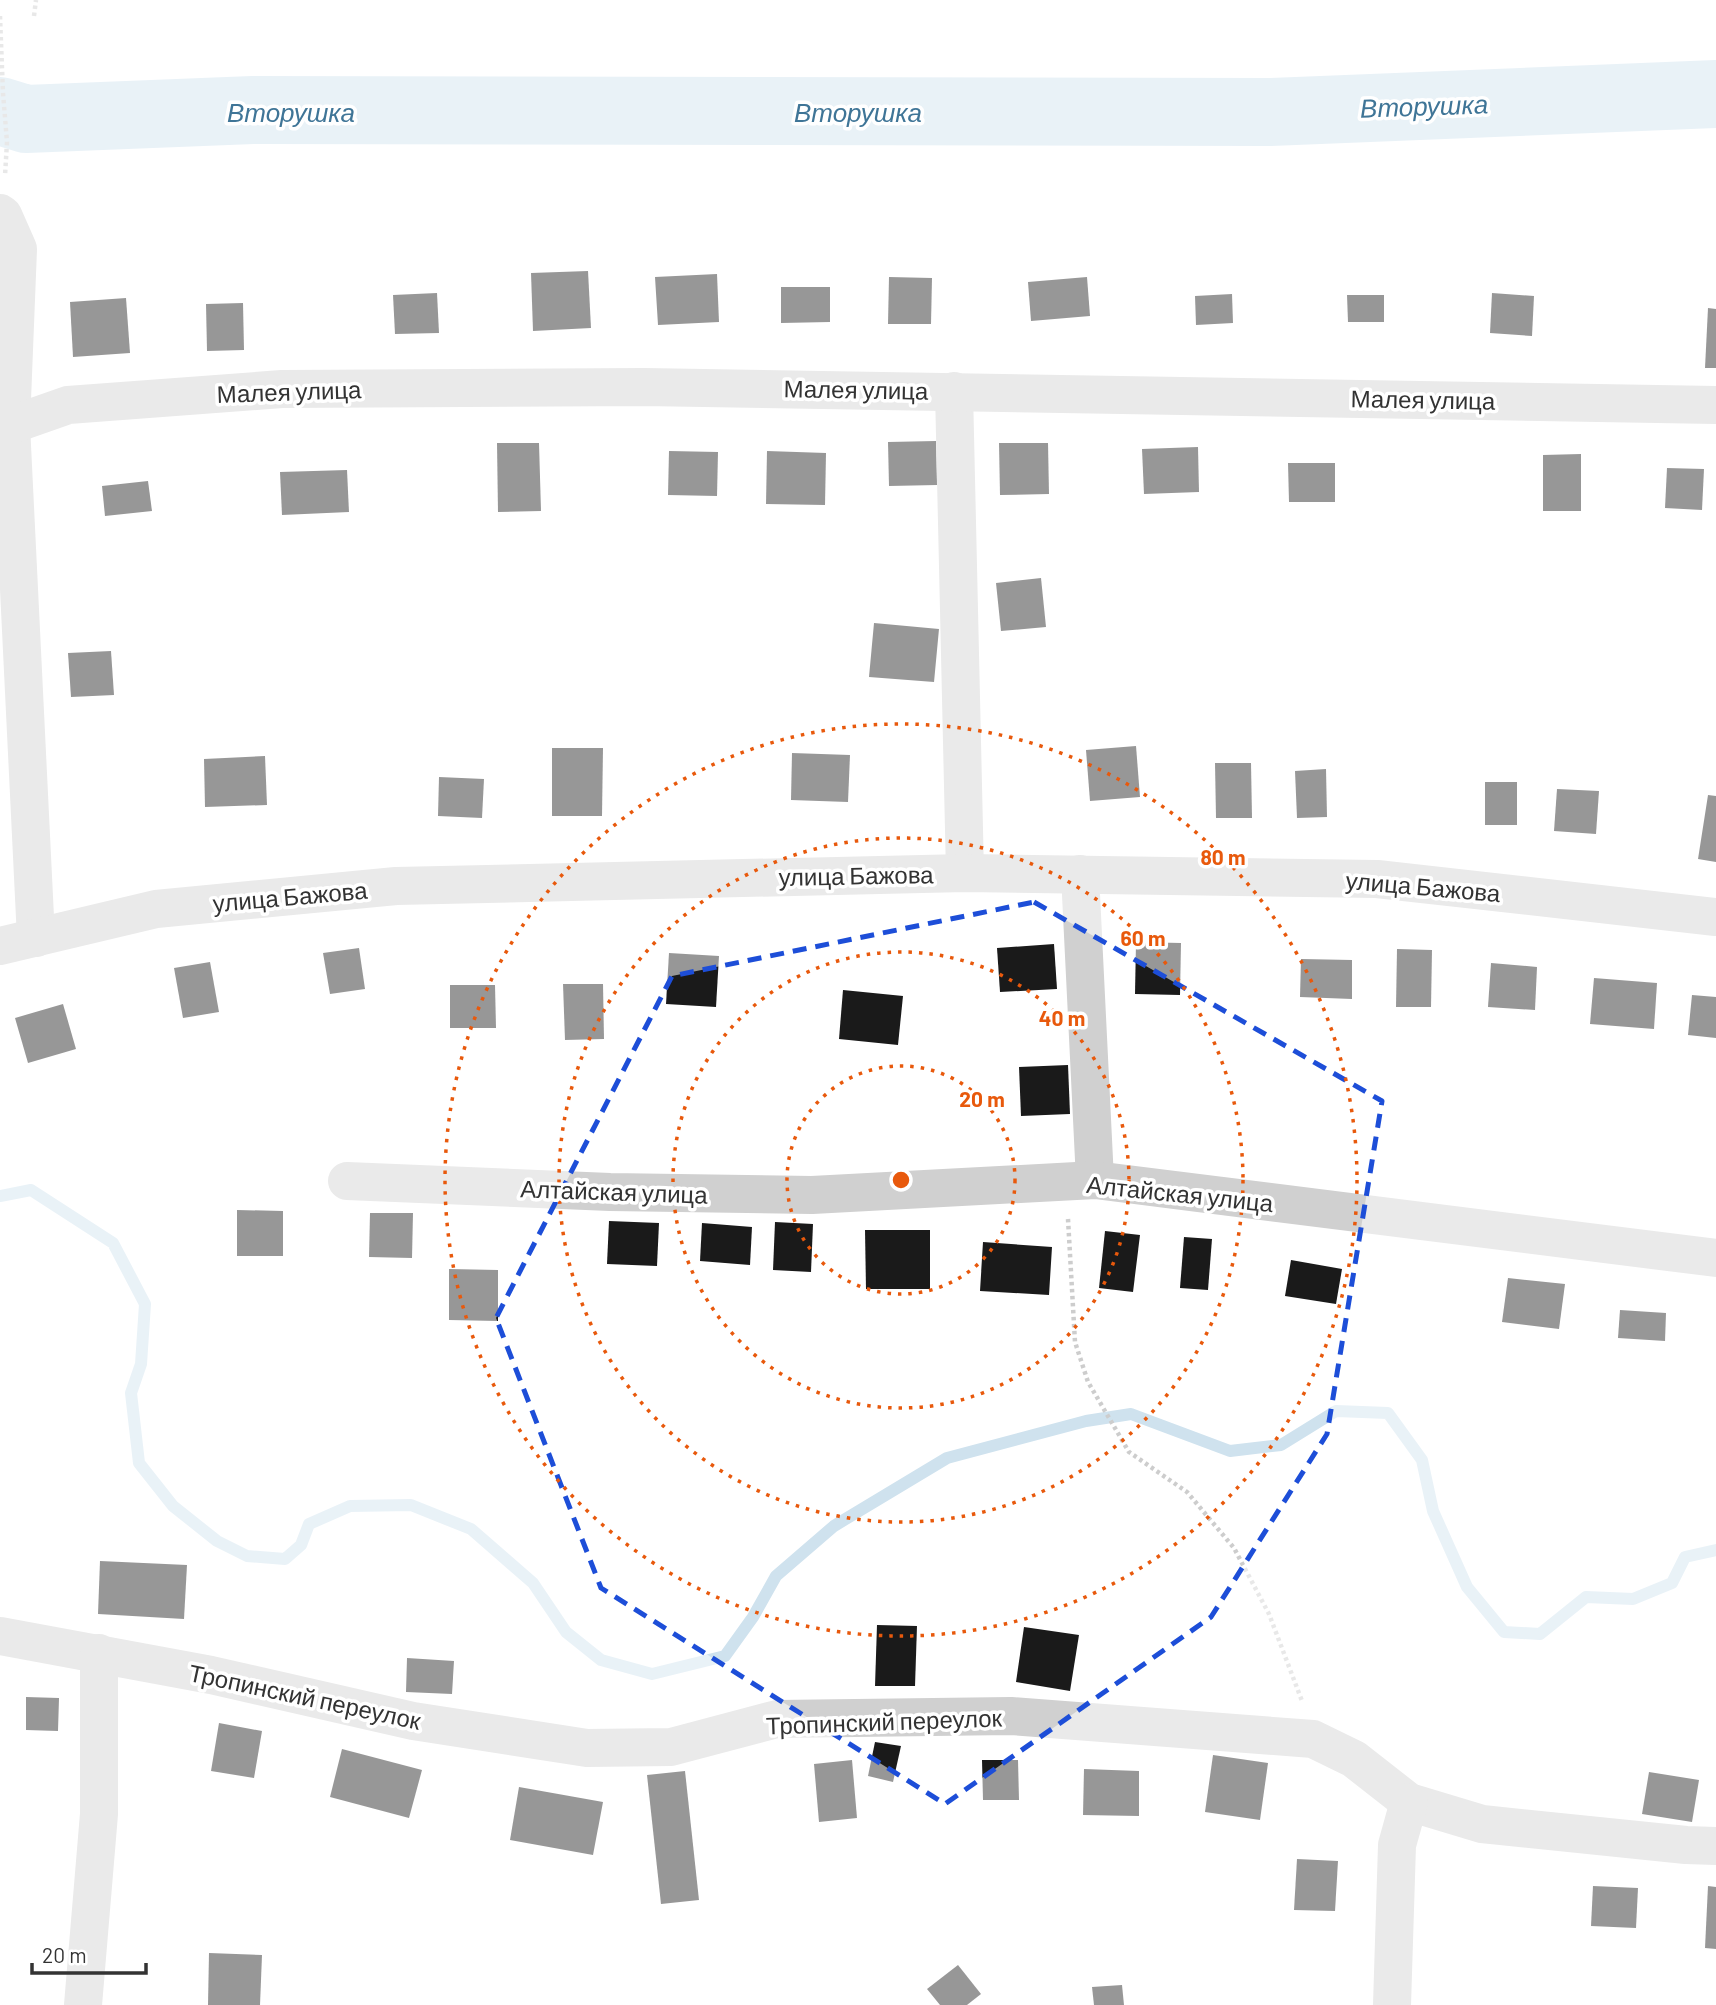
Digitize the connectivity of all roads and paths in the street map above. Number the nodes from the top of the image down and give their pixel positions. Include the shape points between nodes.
1 (36, 0) edge
2 (0, 16) edge
3 (34, 16) dead end
4 (8, 142) dead end
5 (0, 213) edge
6 (954, 391) junction
7 (1716, 405) edge
8 (5, 425) edge
9 (11, 642) edge
10 (965, 873) junction
11 (1080, 874) junction
12 (1716, 917) edge
13 (36, 938) junction
14 (0, 946) edge
15 (347, 1181) dead end
16 (1081, 1181) junction
17 (1716, 1258) edge
18 (0, 1636) edge
19 (99, 1653) junction
20 (1313, 1739) junction
21 (1409, 1802) junction
22 (1716, 1846) edge
23 (82, 2005) edge
24 (1392, 2005) edge

1 - 3 path
2 - 4 path
5 - 8 street via 18,249
6 - 7 street, Малея улица
6 - 8 street, Малея улица via 282,389 68,405
6 - 10 street
8 - 9 street
9 - 13 street
10 - 11 street, улица Бажова
10 - 13 street, улица Бажова via 396,886 156,909
11 - 12 street, улица Бажова via 1377,878
11 - 16 street
13 - 14 street, улица Бажова
15 - 16 street, Алтайская улица via 812,1195
16 - 17 street, Алтайская улица
16 - 20 path via 1075,1342 1088,1382 1129,1452 1187,1492 1234,1548 1269,1614
18 - 19 street, Тропинский переулок
19 - 20 street, Тропинский переулок via 413,1721 587,1748 671,1747 777,1719 1038,1718
19 - 23 street via 99,1814
20 - 21 street, Тропинский переулок via 1354,1759
21 - 22 street, Тропинский переулок via 1482,1824
21 - 24 street via 1397,1845

